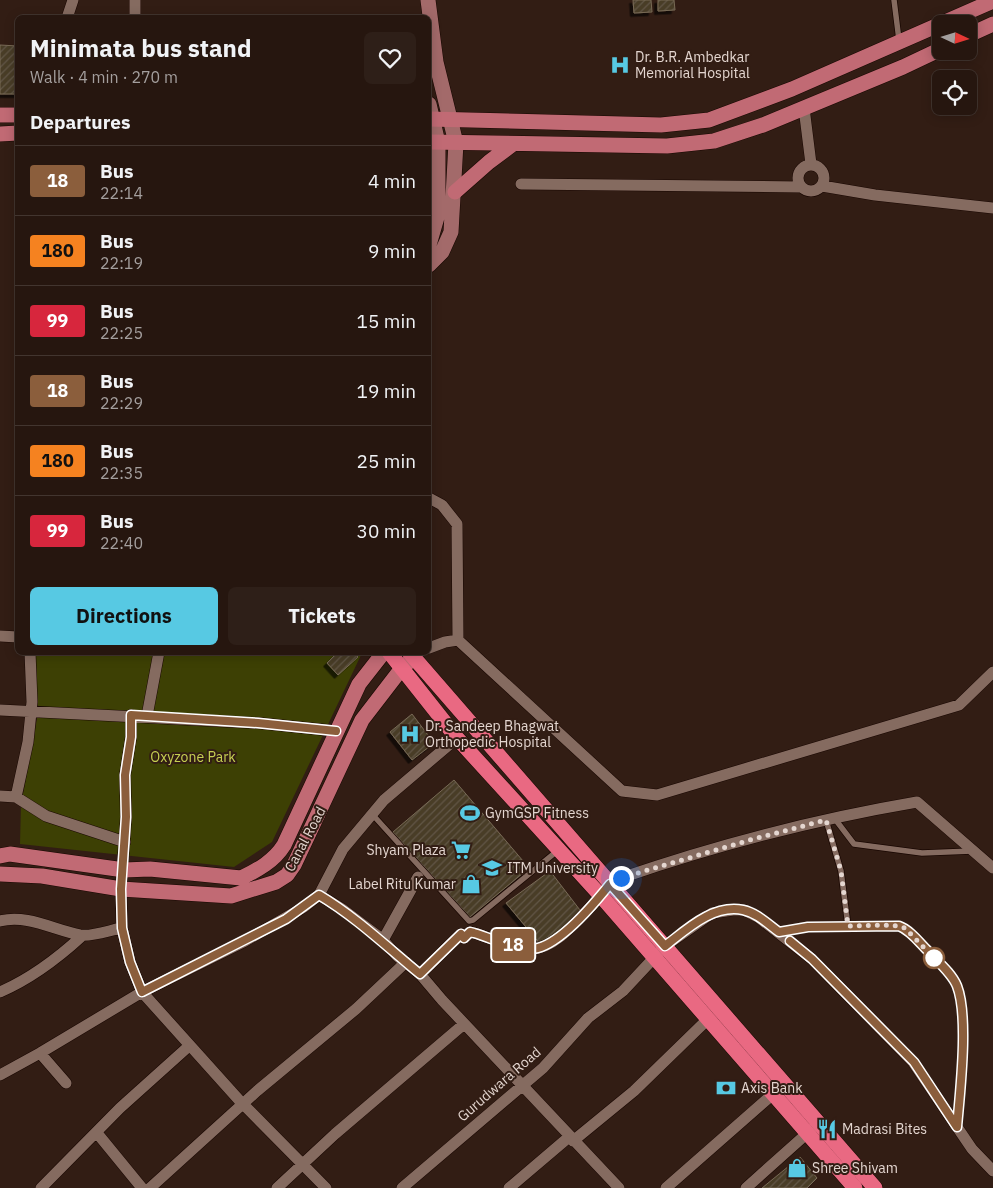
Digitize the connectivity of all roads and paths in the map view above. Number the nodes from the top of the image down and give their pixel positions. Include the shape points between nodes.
1 (73, 0) edge
2 (135, 0) edge
3 (419, 0) edge
4 (428, 0) edge
5 (894, 0) edge
6 (993, 1) edge
7 (68, 15) edge
8 (135, 15) edge
9 (420, 15) edge
10 (430, 15) edge
11 (431, 23) edge
12 (993, 24) edge
13 (978, 31) edge
14 (899, 42) junction
15 (932, 53) edge
16 (804, 108) junction
17 (431, 114) edge
18 (0, 115) edge
19 (15, 115) edge
20 (451, 120) junction
21 (431, 124) edge
22 (15, 133) edge
23 (0, 134) edge
24 (433, 143) edge
25 (456, 143) junction
26 (513, 144) junction
27 (811, 164) junction
28 (521, 184) dead end
29 (822, 186) junction
30 (800, 187) junction
31 (455, 192) junction
32 (993, 208) edge
33 (431, 239) edge
34 (431, 263) edge
35 (431, 499) edge
36 (0, 636) edge
37 (15, 637) edge
38 (458, 640) junction
39 (431, 647) edge
40 (30, 655) edge
41 (158, 655) edge
42 (382, 655) edge
43 (391, 655) edge
44 (413, 655) edge
45 (415, 655) edge
46 (402, 668) junction
47 (993, 672) edge
48 (0, 710) edge
49 (31, 712) junction
50 (131, 715) junction
51 (147, 716) junction
52 (336, 731) junction
53 (457, 738) junction
54 (0, 796) edge
55 (16, 797) junction
56 (372, 814) junction
57 (830, 819) junction
58 (125, 842) junction
59 (559, 850) junction
60 (974, 851) junction
61 (0, 856) edge
62 (993, 868) edge
63 (124, 870) junction
64 (0, 874) edge
65 (418, 877) dead end
66 (121, 889) junction
67 (605, 890) junction
68 (319, 895) junction
69 (0, 921) edge
70 (848, 926) junction
71 (122, 928) junction
72 (779, 932) junction
73 (82, 936) junction
74 (382, 940) junction
75 (665, 946) junction
76 (654, 958) junction
77 (406, 962) junction
78 (420, 974) junction
79 (0, 992) edge
80 (142, 992) junction
81 (707, 1020) junction
82 (464, 1024) junction
83 (189, 1046) junction
84 (40, 1053) junction
85 (0, 1075) edge
86 (66, 1083) dead end
87 (522, 1085) junction
88 (773, 1094) junction
89 (243, 1105) junction
90 (957, 1127) junction
91 (813, 1128) junction
92 (96, 1133) junction
93 (571, 1139) junction
94 (302, 1163) junction
95 (993, 1170) edge
96 (41, 1188) edge
97 (142, 1188) edge
98 (150, 1188) edge
99 (277, 1188) edge
100 (326, 1188) edge
101 (402, 1188) edge
102 (509, 1188) edge
103 (619, 1188) edge
104 (666, 1188) edge
105 (746, 1188) edge
106 (855, 1188) edge
107 (875, 1188) edge

1 - 7 street
2 - 8 street
3 - 9 street
4 - 10 street
5 - 14 lane
6 - 14 main road
11 - 20 street via 436,62
12 - 13 main road
14 - 20 main road via 792,89 709,120 661,125
15 - 16 main road
16 - 26 main road via 736,135 695,144
16 - 27 street
17 - 20 main road
18 - 19 main road
20 - 25 street
21 - 24 street
22 - 23 main road
24 - 25 main road
24 - 33 street via 438,214
25 - 26 main road
25 - 31 street
26 - 31 main road
27 - 29 street via 822,170
27 - 30 street via 804,168 799,178
28 - 30 street
29 - 30 street via 815,192
29 - 32 street
31 - 34 street via 449,238
35 - 38 street via 442,505 457,524
36 - 37 street
38 - 39 street
38 - 47 street via 622,791 657,795 959,705
40 - 49 street
41 - 51 street
42 - 52 main road, Canal Road via 359,684
43 - 46 highway
44 - 46 main road, Canal Road
45 - 67 highway
46 - 53 highway
46 - 66 main road, Canal Road via 362,720 304,846 287,875 276,882 231,896
48 - 49 street
49 - 50 street
49 - 55 street
50 - 51 street
50 - 58 street via 125,775
51 - 52 street
52 - 63 main road, Canal Road via 321,770 284,845 266,864 241,878 150,869
53 - 56 street
53 - 59 highway
54 - 55 street
55 - 58 street via 46,816
56 - 59 lane via 468,921
56 - 68 street via 344,849
57 - 60 lane via 854,844 922,853
57 - 60 street via 917,802
57 - 67 street via 633,874
57 - 70 lane
58 - 63 street
59 - 67 highway
60 - 62 street
61 - 63 main road, Canal Road via 10,854
63 - 66 street
64 - 66 main road, Canal Road via 42,876
65 - 74 street
66 - 71 street
67 - 75 highway
67 - 76 highway
67 - 78 street via 588,911 544,947 524,949 470,932 464,938 461,934
68 - 74 street
68 - 80 street via 286,919
69 - 73 street via 36,923
70 - 72 lane
70 - 90 lane via 892,925 905,928 956,983 962,1014
71 - 73 street
71 - 80 street via 130,962
72 - 75 street, Gurudwara Road via 744,910 723,911 712,913
72 - 90 street, Gurudwara Road via 812,959 914,1062
73 - 79 street via 62,954
74 - 77 street
75 - 76 street, Gurudwara Road
75 - 91 highway
76 - 81 highway
76 - 87 street, Gurudwara Road via 624,991 588,1018 543,1068
77 - 78 street
77 - 89 street
78 - 82 street
80 - 83 street
80 - 84 street
81 - 88 highway
81 - 93 street via 634,1091
82 - 87 street
82 - 94 street
83 - 89 street
83 - 92 street
84 - 85 street
84 - 86 street
87 - 93 street
87 - 101 street, Gurudwara Road
88 - 91 highway
88 - 104 street
89 - 94 street
89 - 98 street
90 - 95 street, Gurudwara Road via 972,1149
91 - 105 street
91 - 106 highway
91 - 107 highway
92 - 96 street
92 - 97 street
93 - 102 street
93 - 103 street
94 - 99 street
94 - 100 street

